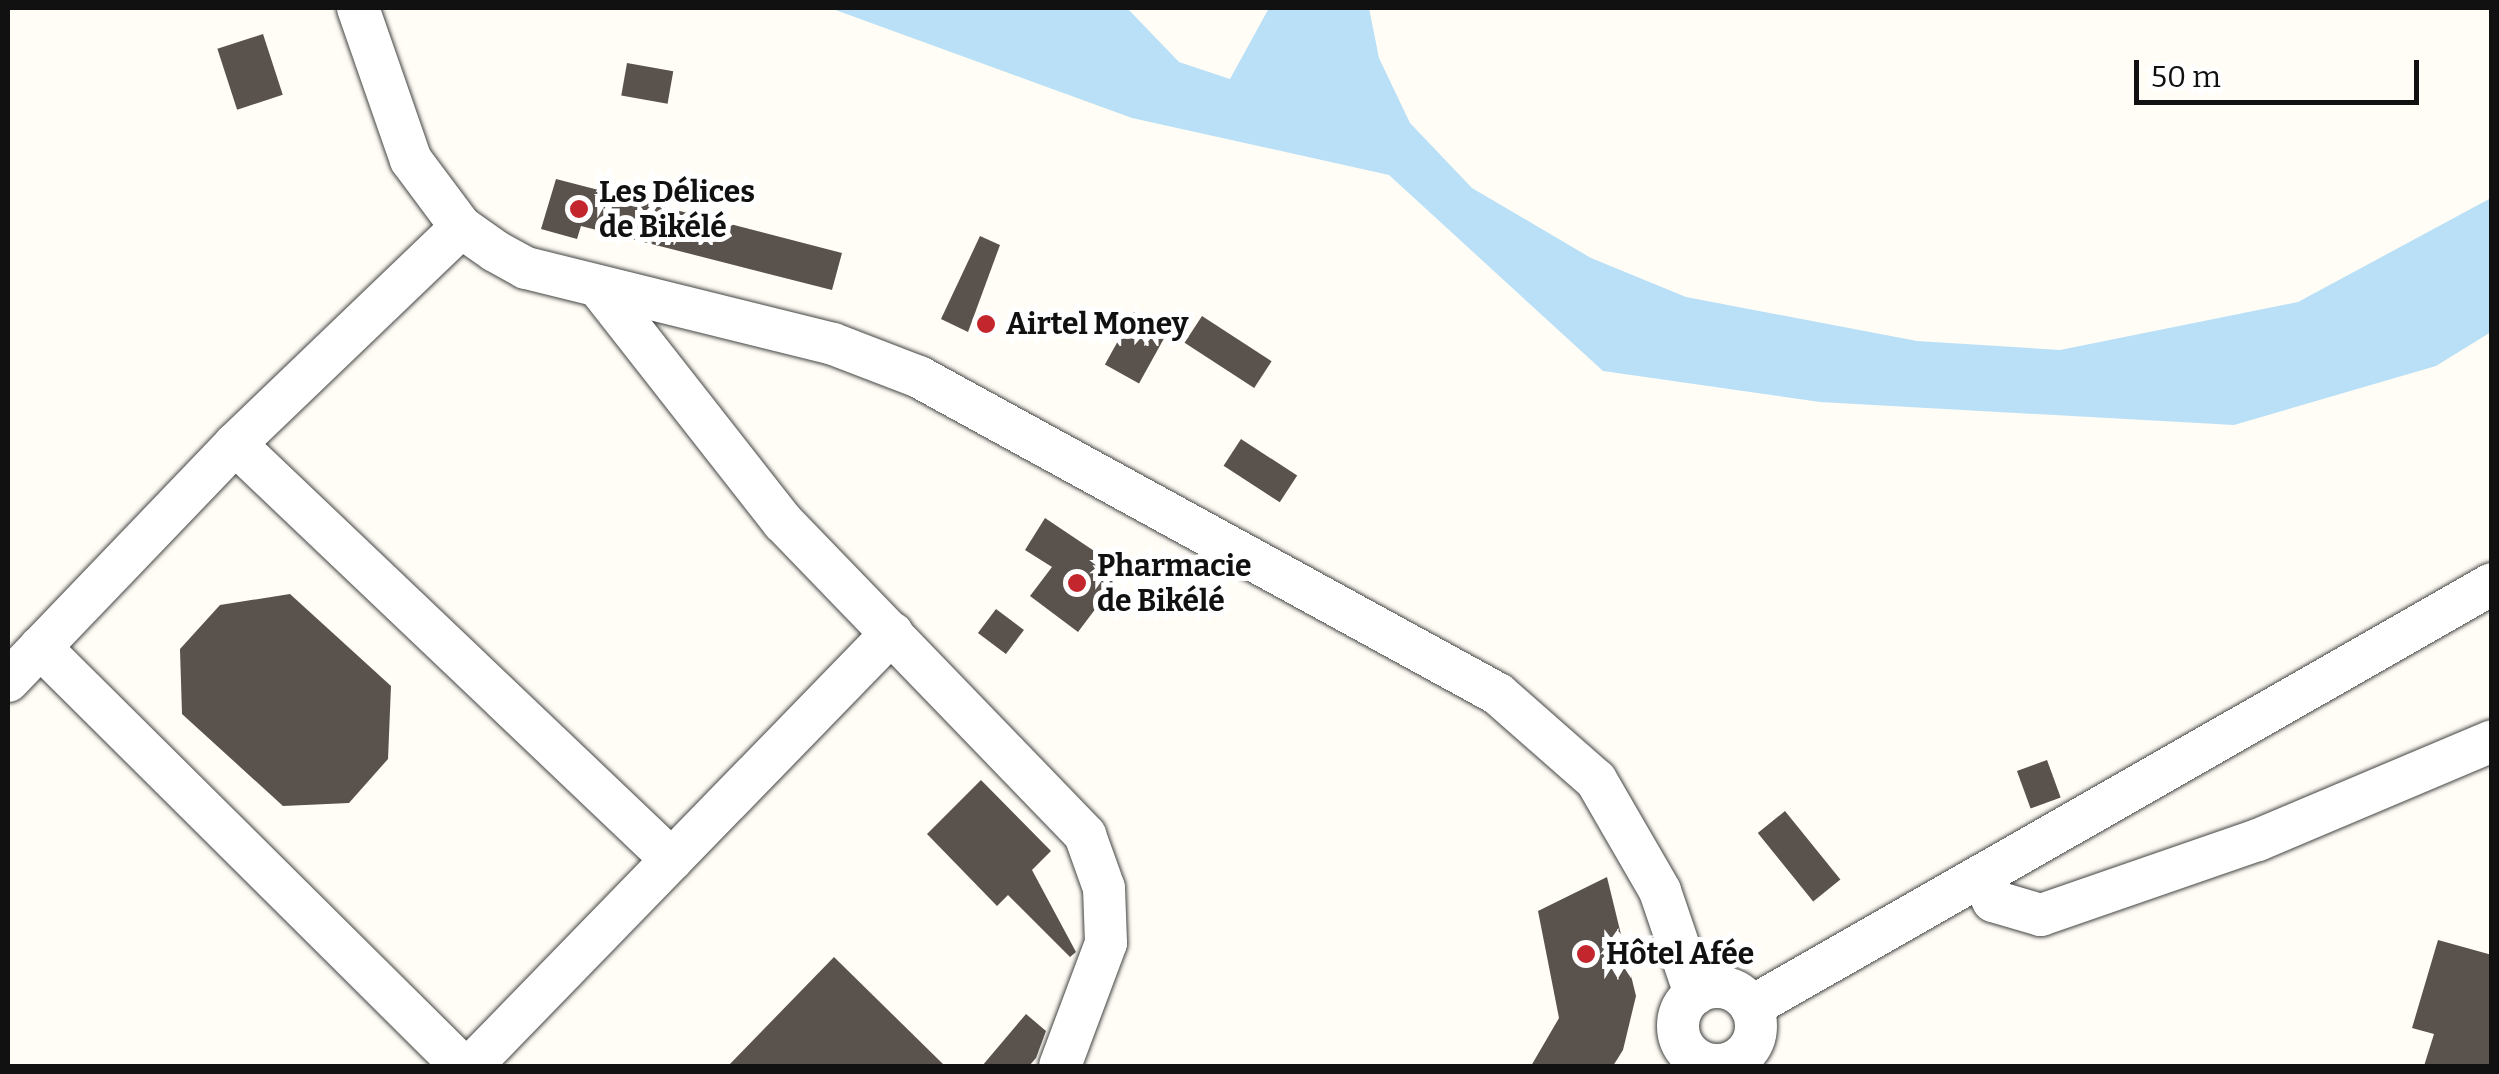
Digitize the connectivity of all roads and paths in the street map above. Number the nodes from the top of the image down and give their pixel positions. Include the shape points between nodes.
1 (358, 8) edge
2 (461, 227) junction
3 (600, 290) junction
4 (235, 444) junction
5 (2492, 584) edge
6 (892, 633) junction
7 (40, 647) junction
8 (8, 681) edge
9 (2492, 741) edge
10 (672, 860) junction
11 (1980, 877) junction
12 (1751, 1007) junction
13 (1678, 1030) edge
14 (462, 1066) edge
15 (472, 1066) edge
16 (1060, 1066) edge
17 (1713, 1066) edge

1 - 2 street via 410,160
2 - 3 street via 526,268
2 - 4 street
3 - 6 street via 783,522
3 - 13 street via 833,344 919,377 1498,694 1596,780 1660,891
4 - 7 street
4 - 10 street
5 - 11 street
6 - 10 street
6 - 16 street via 1085,836 1104,888 1106,944
7 - 8 street
7 - 14 street
9 - 11 street via 2258,840 2041,914 1992,901
10 - 15 street
11 - 12 street
12 - 13 street via 1721,988
12 - 17 street via 1749,1049
13 - 17 street via 1690,1054

